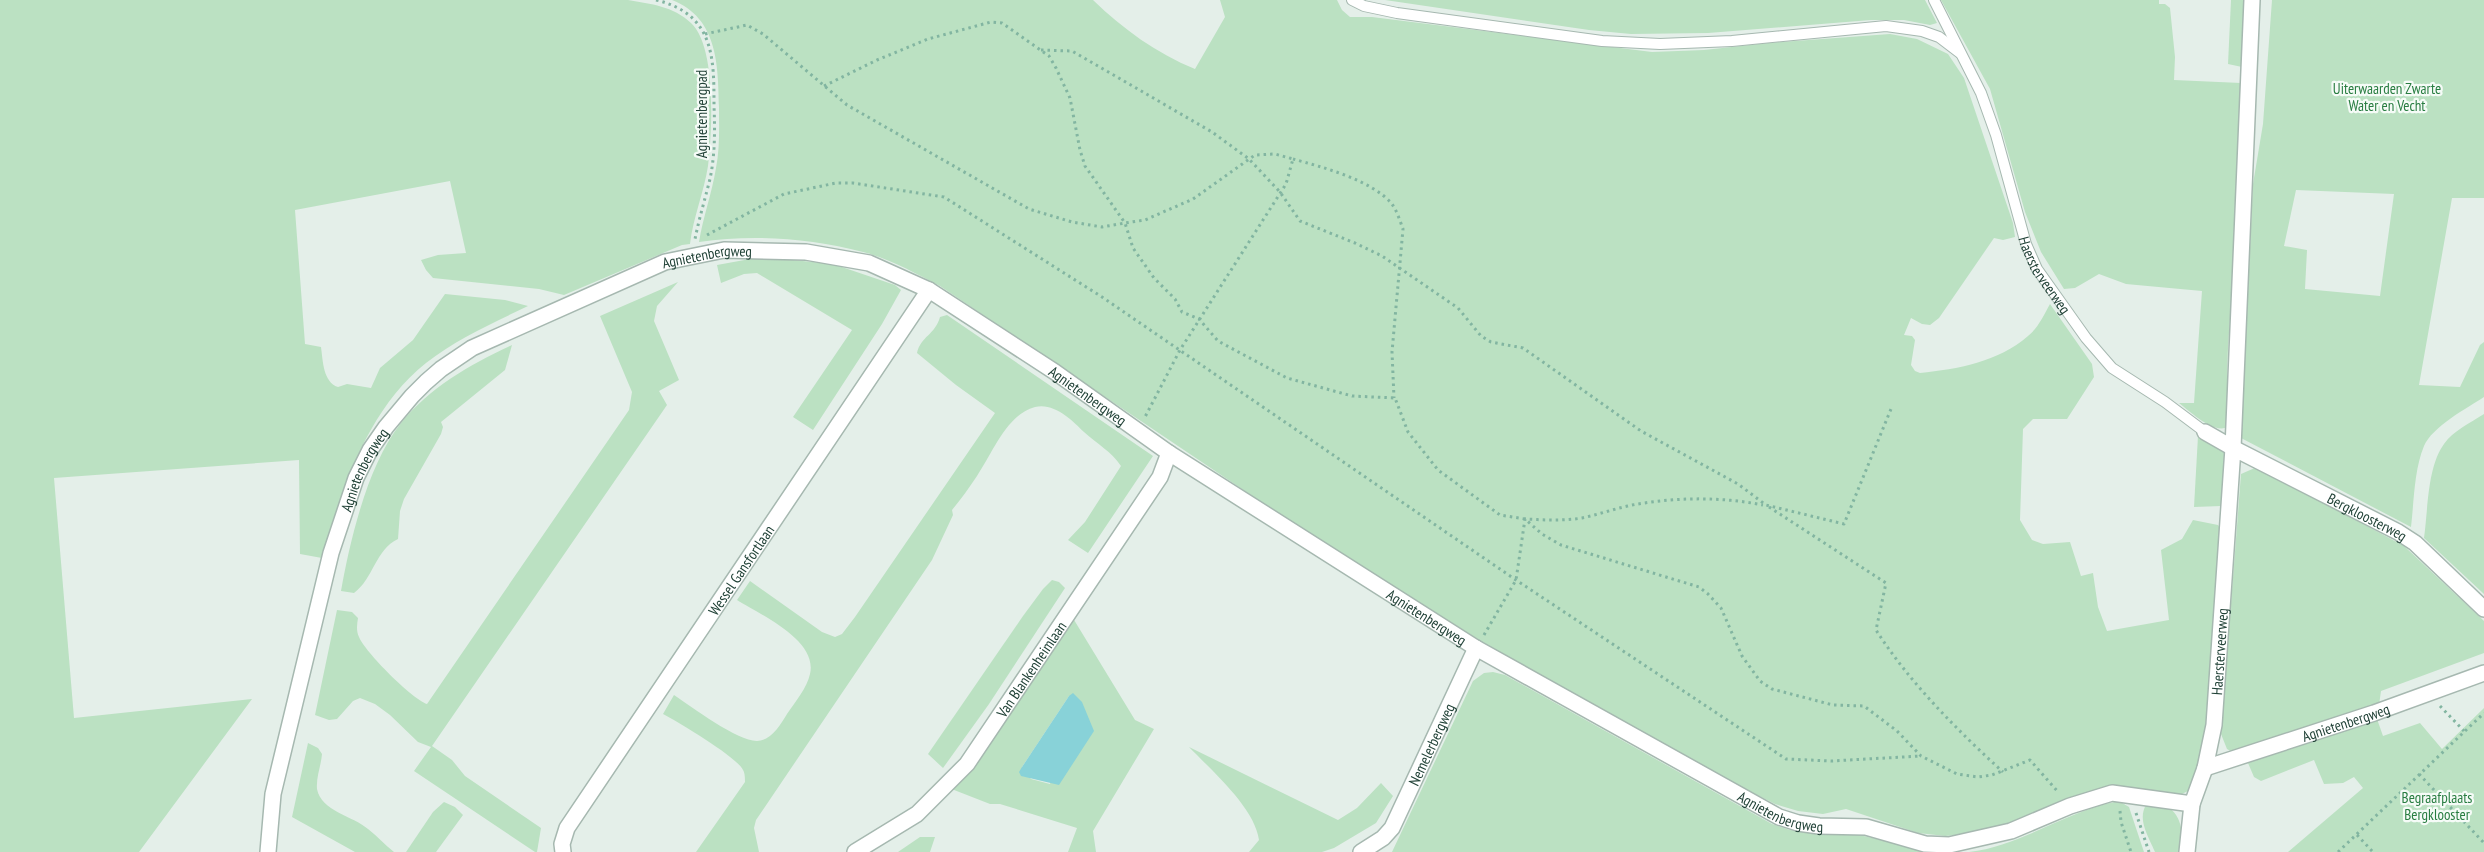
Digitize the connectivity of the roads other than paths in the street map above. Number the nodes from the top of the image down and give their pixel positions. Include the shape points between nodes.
1 (1352, 0) edge
2 (1934, 0) edge
3 (2252, 0) edge
4 (1960, 53) junction
5 (928, 290) junction
6 (2205, 432) joint
7 (2233, 448) junction
8 (1169, 453) junction
9 (2484, 608) edge
10 (1476, 648) junction
11 (2484, 672) edge
12 (2205, 768) junction
13 (2192, 804) junction
14 (1382, 845) edge
15 (268, 852) edge
16 (563, 852) edge
17 (855, 852) edge
18 (1361, 852) edge
19 (2187, 852) edge

1 - 4 lane via 1364,6 1398,12 1602,41 1660,44 1732,41 1886,26 1939,37
2 - 4 lane, Haersterveerweg
3 - 7 street, Haersterveerweg
4 - 6 lane, Haersterveerweg via 1981,93 1996,135 2026,244 2037,269 2086,338 2112,368
5 - 8 street, Agnietenbergweg via 1055,372
5 - 15 street, Agnietenbergweg via 868,263 806,252 724,250 694,255 665,262 472,348 426,382 386,427 356,478 331,553 273,794
5 - 16 street, Wessel Gansfortlaan via 567,828
6 - 7 street, Haersterveerweg
7 - 9 street, Bergkloosterweg via 2398,532
7 - 12 street, Haersterveerweg via 2214,725
8 - 10 street, Agnietenbergweg
8 - 17 street, Van Blankenheimlaan via 1160,477 967,764 917,814
10 - 13 street, Agnietenbergweg via 1770,812 1798,823 1866,826 1912,841 1949,846 2011,831 2101,796 2128,794
10 - 14 street, Nemelerbergweg via 1401,812
11 - 12 street, Agnietenbergweg via 2374,713
12 - 13 street, Haersterveerweg
13 - 19 street, Haersterveerweg
14 - 18 street, Nemelerbergweg

